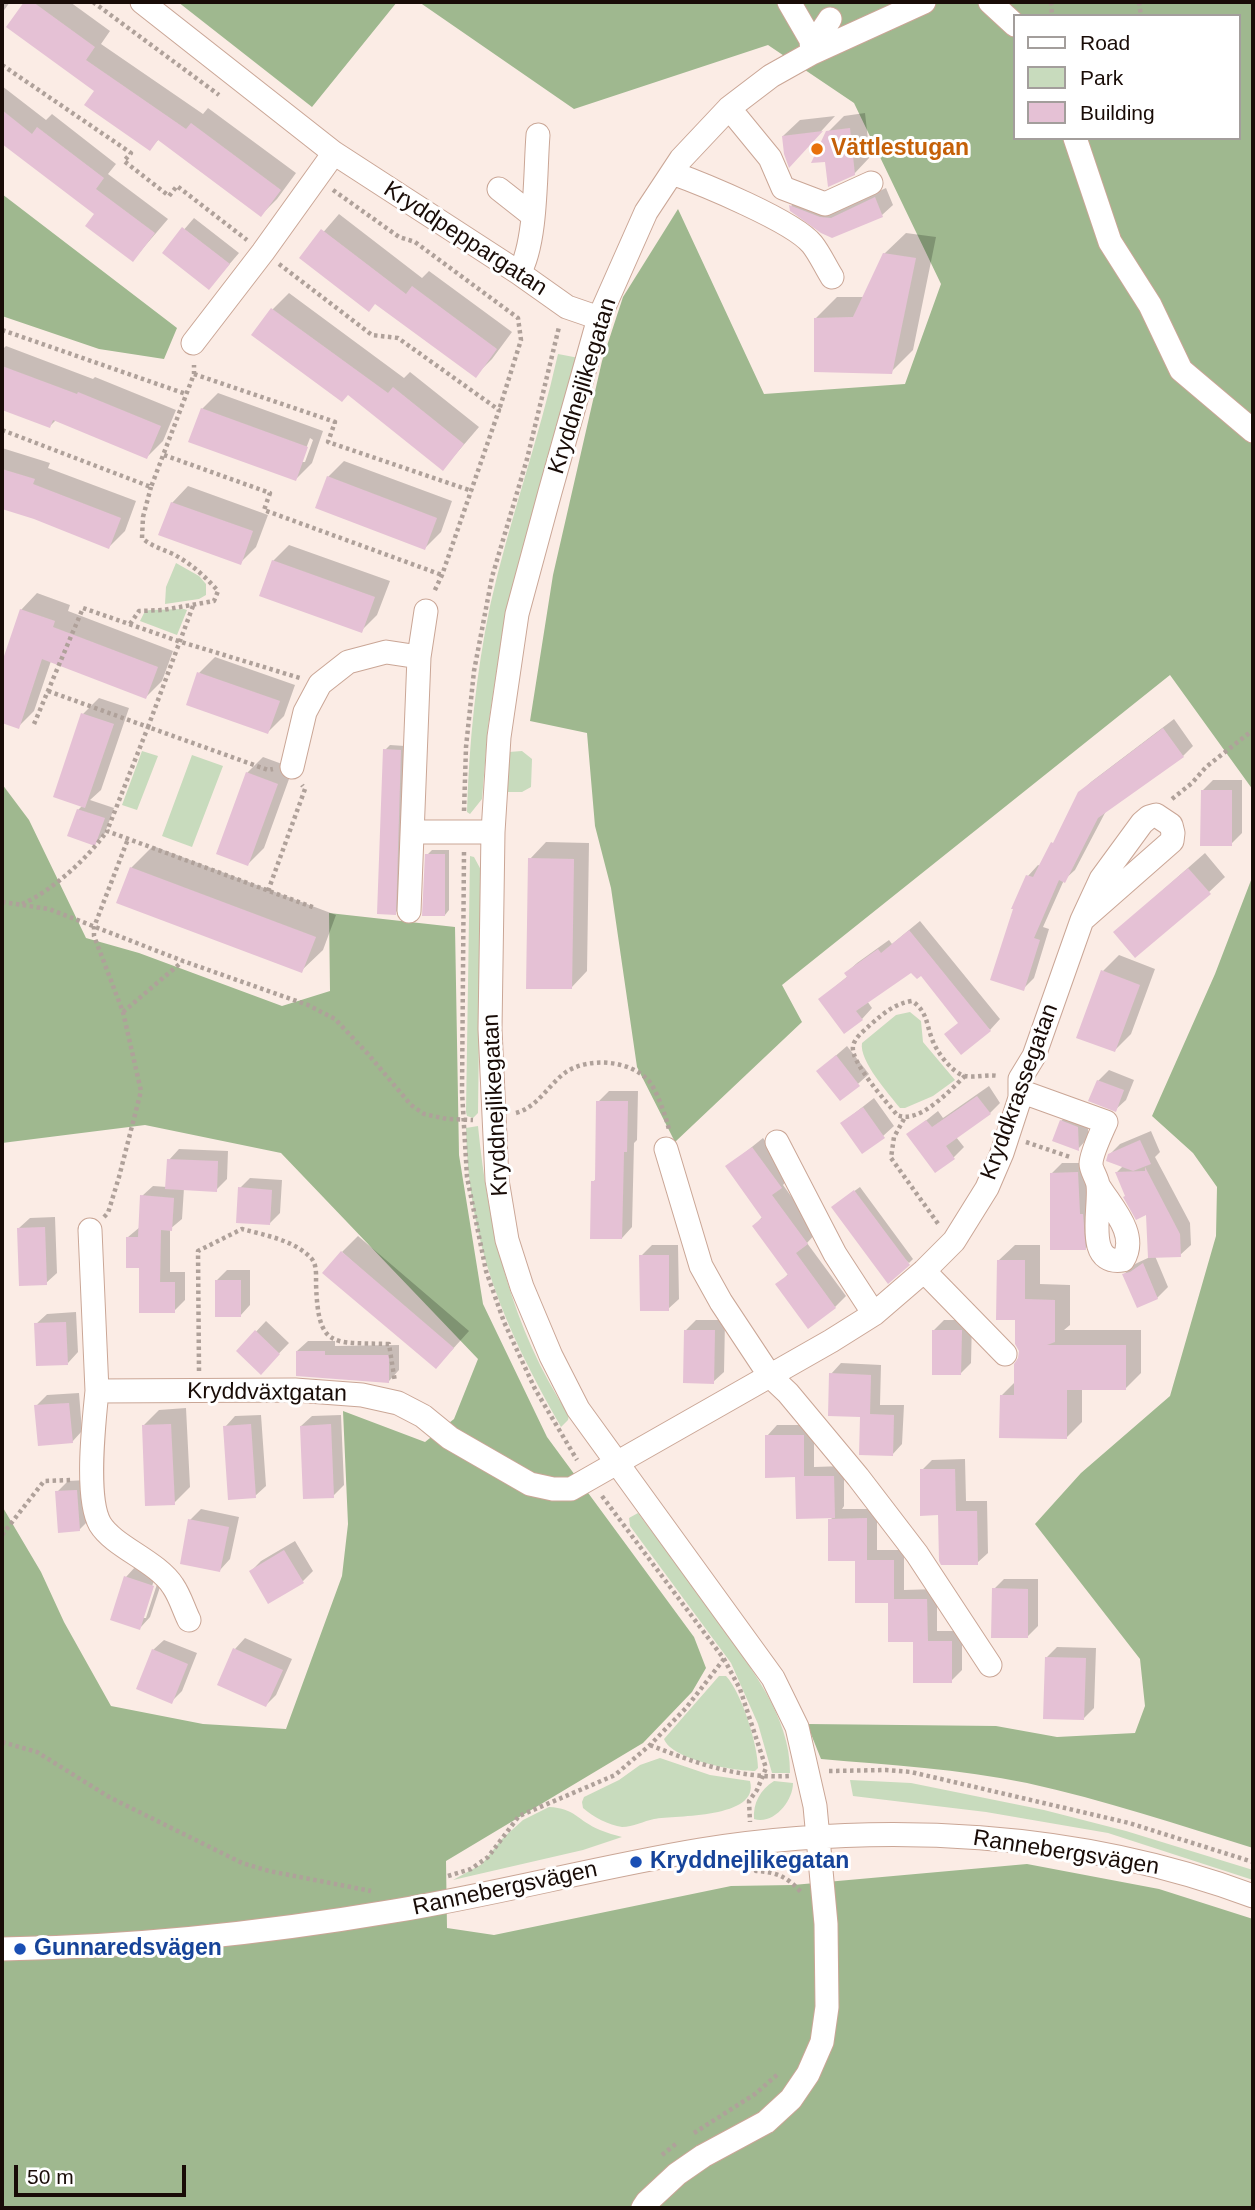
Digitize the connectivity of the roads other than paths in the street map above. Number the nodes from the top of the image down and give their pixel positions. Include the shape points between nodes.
1 (142, 2) edge
2 (789, 2) edge
3 (924, 2) edge
4 (989, 2) edge
5 (830, 19) dead end
6 (1014, 25) edge
7 (812, 46) junction
8 (729, 108) junction
9 (538, 135) dead end
10 (1076, 140) edge
11 (334, 153) junction
12 (672, 173) junction
13 (870, 183) dead end
14 (499, 189) dead end
15 (532, 215) junction
16 (519, 273) junction
17 (832, 277) dead end
18 (599, 318) junction
19 (192, 343) road end
20 (1253, 431) edge
21 (426, 611) road end
22 (419, 657) junction
23 (292, 767) road end
24 (414, 832) junction
25 (493, 832) junction
26 (409, 911) dead end
27 (1082, 920) junction
28 (1020, 1085) junction
29 (778, 1142) dead end
30 (666, 1149) road end
31 (1094, 1174) road end
32 (90, 1230) road end
33 (924, 1271) junction
34 (874, 1314) junction
35 (1005, 1354) dead end
36 (770, 1376) junction
37 (97, 1391) junction
38 (616, 1464) junction
39 (189, 1620) dead end
40 (990, 1665) dead end
41 (818, 1837) junction
42 (1253, 1896) edge
43 (2, 1949) edge
44 (643, 2208) edge

1 - 11 street, Kryddpeppargatan
2 - 7 street
3 - 7 street, Kryddnejlikegatan
4 - 6 street
5 - 7 street
7 - 8 street, Kryddnejlikegatan
8 - 12 street, Kryddnejlikegatan
8 - 13 street via 770,158 783,188 825,204
9 - 15 street
10 - 20 street via 1110,242 1150,305 1181,370
11 - 16 street, Kryddpeppargatan
11 - 19 street
12 - 17 street via 794,229 812,244
12 - 18 street, Kryddnejlikegatan via 646,212
14 - 15 street
15 - 16 street via 526,262
16 - 18 street, Kryddpeppargatan via 567,307
18 - 25 street, Kryddnejlikegatan via 517,614 499,737
21 - 22 street
22 - 23 street via 386,652 348,662 320,684 305,712
22 - 24 street
24 - 25 street
24 - 26 street
25 - 38 street, Kryddnejlikegatan via 493,1119 496,1180 507,1240 551,1356 578,1409
27 - 27 street, Kryddkrassegatan via 1172,841 1171,825 1156,815 1149,817 1101,879
27 - 28 street, Kryddkrassegatan
28 - 31 street via 1105,1122
28 - 33 street, Kryddkrassegatan via 1008,1136 987,1188 954,1241
29 - 34 street via 835,1254
30 - 36 street via 701,1266
32 - 37 street
33 - 34 street, Kryddkrassegatan
33 - 35 street
34 - 36 street, Kryddkrassegatan
36 - 38 street, Kryddkrassegatan
36 - 40 street via 797,1403 908,1543
37 - 38 street, Kryddväxtgatan via 342,1392 398,1403 530,1484 553,1489 571,1489
37 - 39 street via 94,1510 101,1526 173,1586
38 - 41 street, Kryddnejlikegatan via 773,1678 797,1727
41 - 42 street, Rannebergsvägen via 938,1834 1018,1841 1129,1860
41 - 43 street, Rannebergsvägen via 636,1862 397,1911 232,1936
41 - 44 street, Kryddnejlikegatan via 827,2007 822,2042 808,2074 791,2099 766,2122 677,2174

